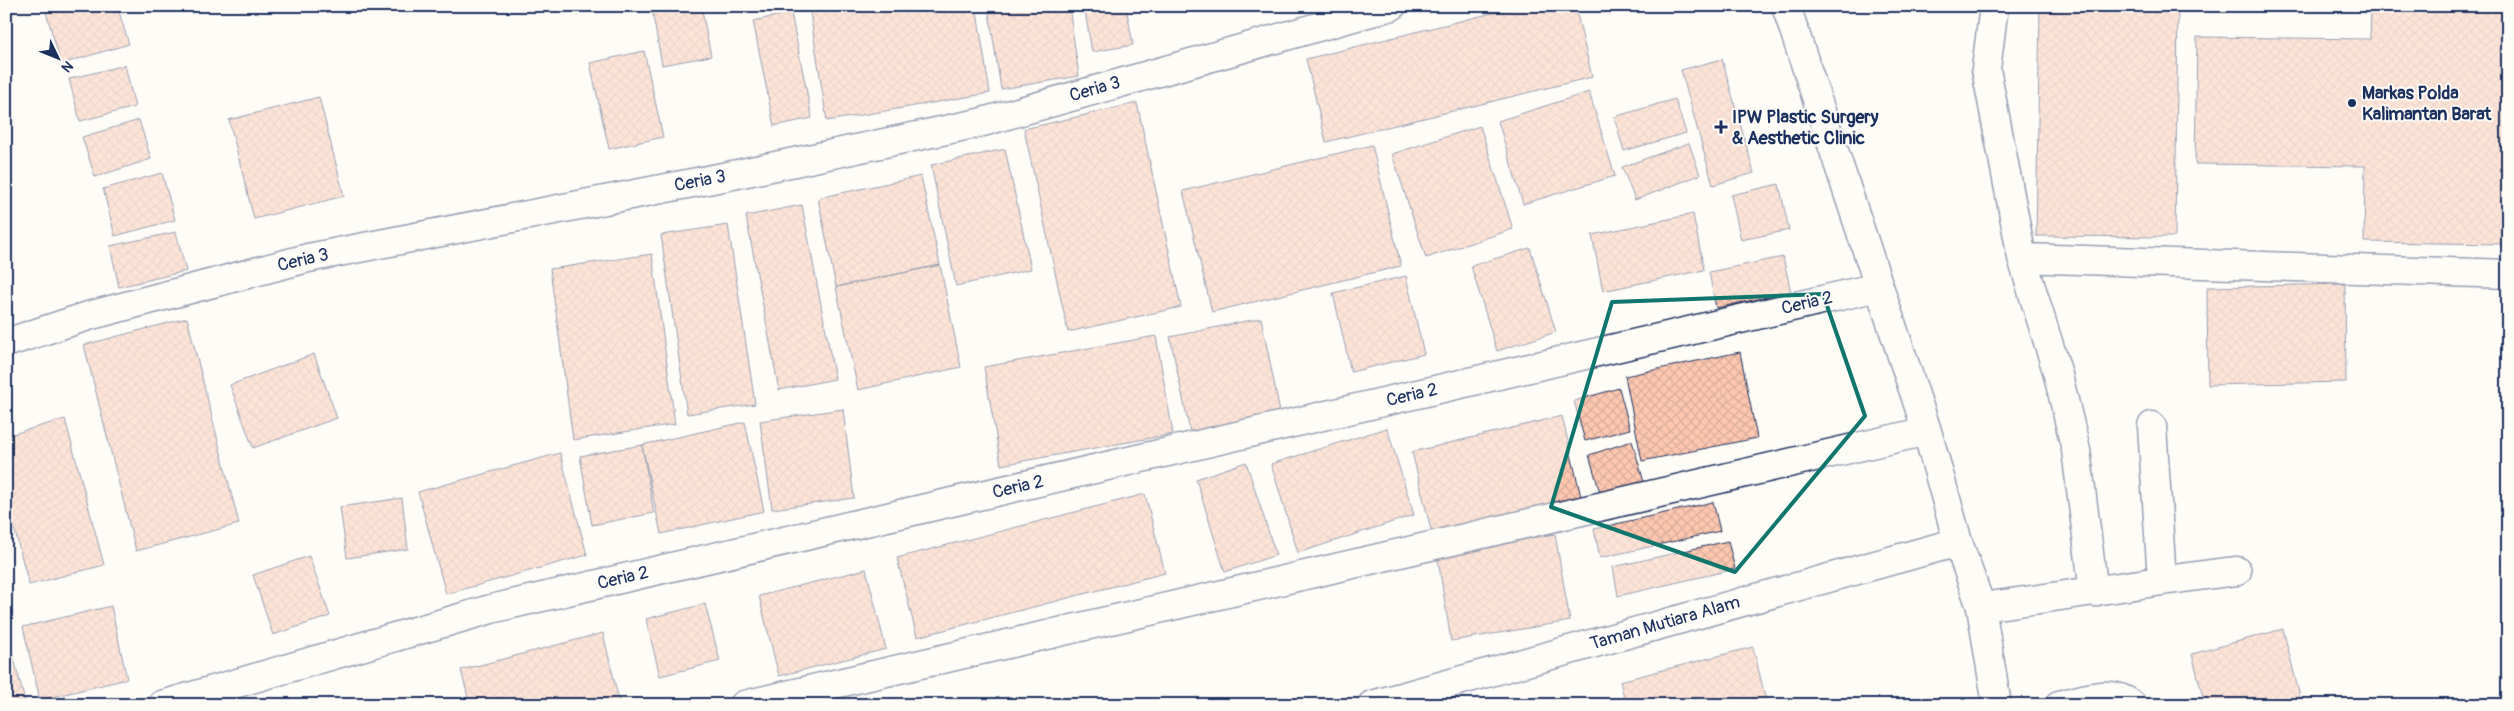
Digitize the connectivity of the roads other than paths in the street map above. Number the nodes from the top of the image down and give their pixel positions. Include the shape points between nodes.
1 (1392, 6) edge
2 (1786, 6) edge
3 (1994, 6) edge
4 (2022, 258) junction
5 (2508, 274) edge
6 (1878, 286) junction
7 (6, 343) edge
8 (2152, 426) dead end
9 (1927, 431) junction
10 (1958, 542) junction
11 (2237, 571) dead end
12 (2162, 580) junction
13 (2094, 592) junction
14 (1982, 607) junction
15 (162, 705) edge
16 (744, 705) edge
17 (1372, 705) edge
18 (1997, 705) edge
19 (2059, 705) edge
20 (2132, 705) edge

1 - 7 street, Ceria 3 via 979,123 308,258 88,316
2 - 6 street
3 - 4 street via 1986,69
4 - 5 street
4 - 13 street via 2057,372 2076,450
6 - 9 street
6 - 15 street, Ceria 2 via 491,609
8 - 12 street
9 - 10 street
9 - 16 street
10 - 14 street
10 - 17 street, Taman Mutiara Alam
11 - 12 street
12 - 13 street
13 - 14 street
14 - 18 street
19 - 20 street via 2110,694 2124,698

